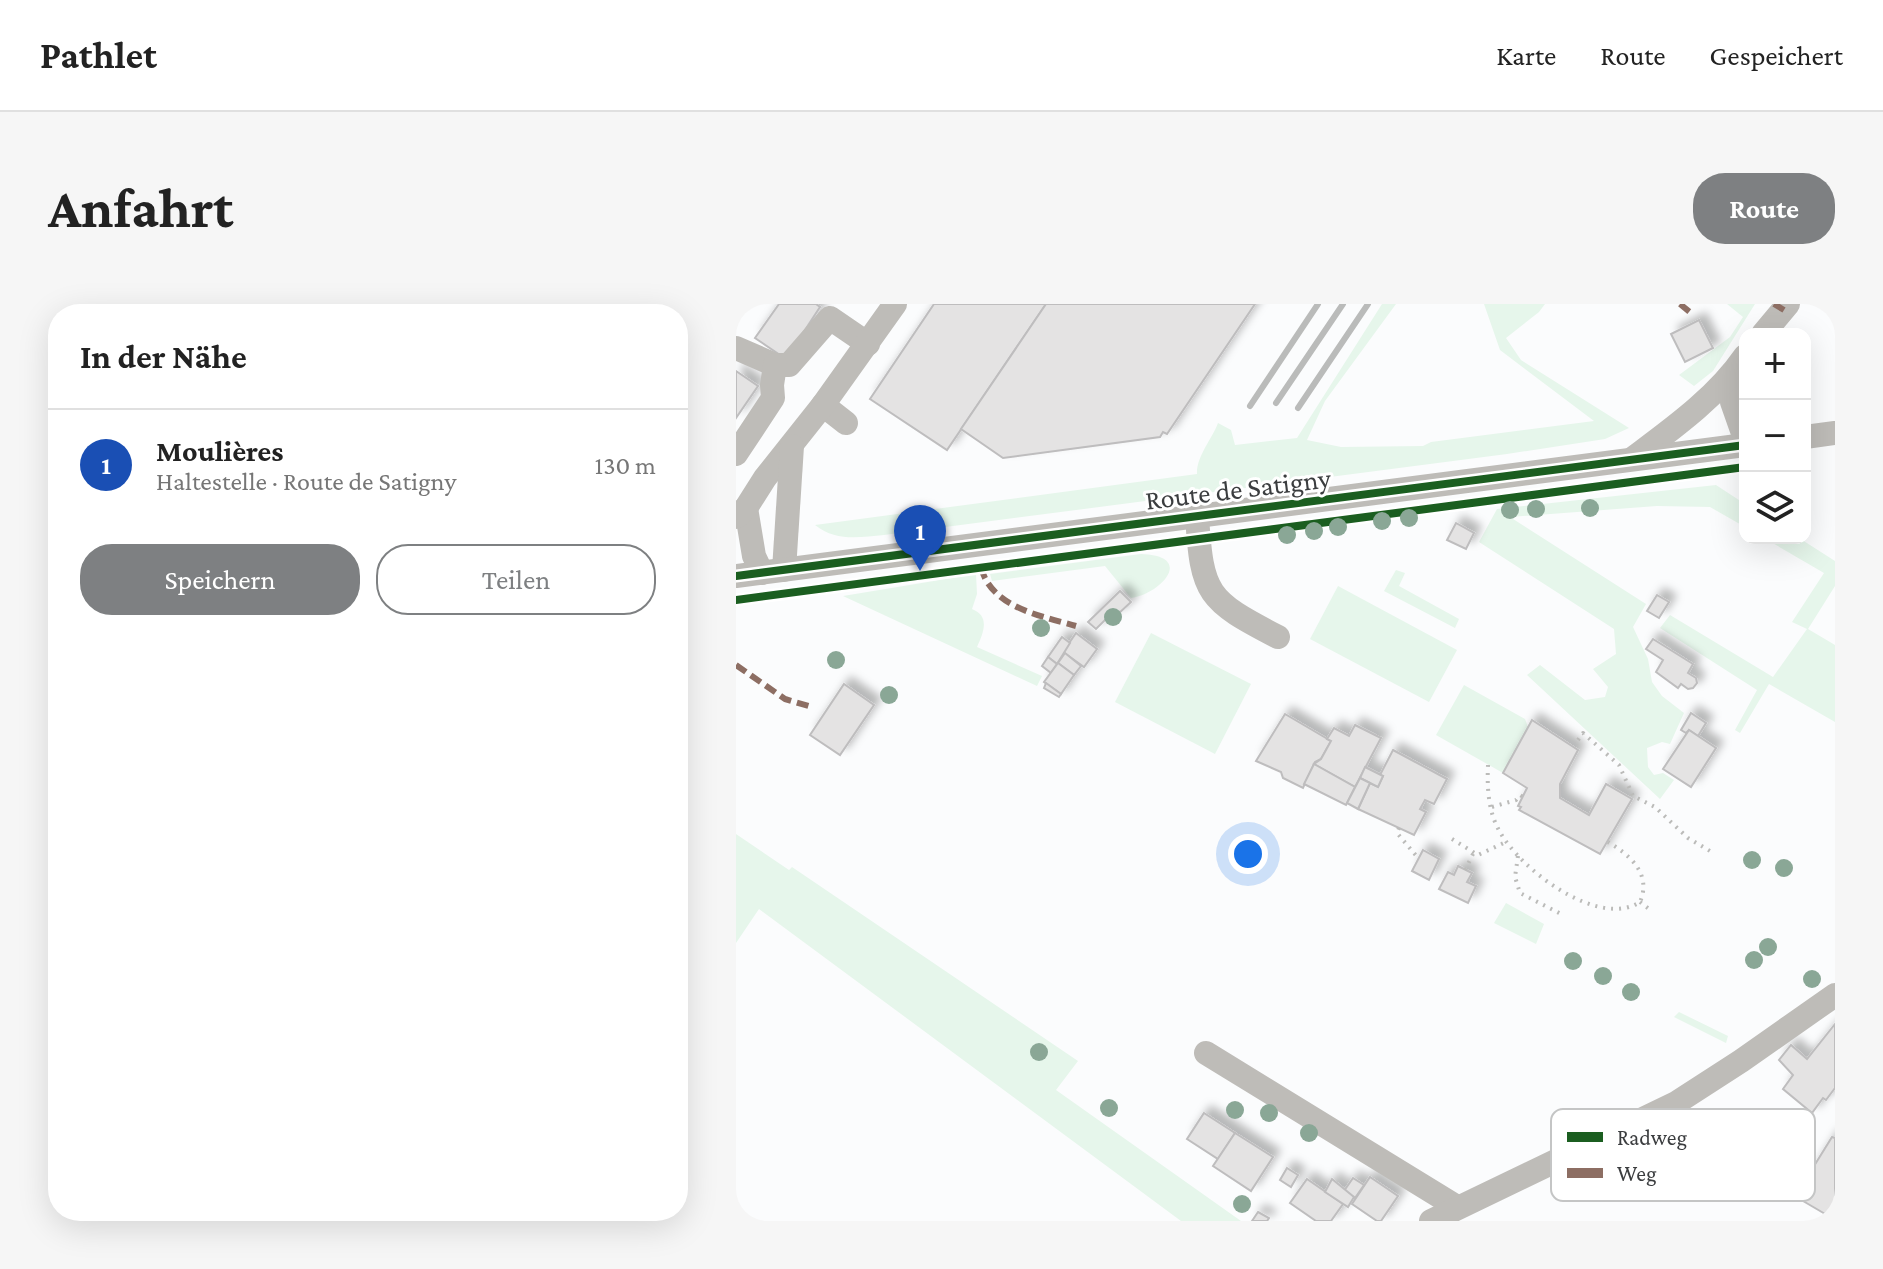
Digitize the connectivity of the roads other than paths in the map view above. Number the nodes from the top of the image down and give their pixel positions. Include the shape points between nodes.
1 (895, 304) edge
2 (868, 344) junction
3 (736, 348) edge
4 (1739, 364) edge
5 (775, 365) junction
6 (1730, 377) junction
7 (823, 405) junction
8 (1739, 422) edge
9 (846, 423) dead end
10 (1835, 433) edge
11 (1811, 436) edge
12 (792, 446) junction
13 (1739, 446) edge
14 (736, 454) edge
15 (1630, 460) junction
16 (741, 512) edge
17 (1197, 516) junction
18 (773, 571) junction
19 (736, 576) edge
20 (1278, 637) dead end
21 (1835, 995) edge
22 (1206, 1053) dead end
23 (1665, 1109) edge
24 (1551, 1164) edge
25 (1457, 1207) junction
26 (1431, 1221) edge

1 - 2 street
2 - 5 street via 830,318 789,365
2 - 7 street
3 - 5 street
4 - 6 street
5 - 14 street via 773,398
6 - 8 street
6 - 15 street
7 - 9 street
7 - 12 street
10 - 11 street
12 - 16 street
12 - 18 street
13 - 15 street, Route de Satigny
15 - 17 street, Route de Satigny via 1462,492
16 - 18 street via 754,556
17 - 18 street, Route de Satigny via 979,556
17 - 20 street via 1199,558 1208,586 1222,604
18 - 19 street, Route de Satigny
21 - 23 street
22 - 25 street
24 - 25 street
25 - 26 street

